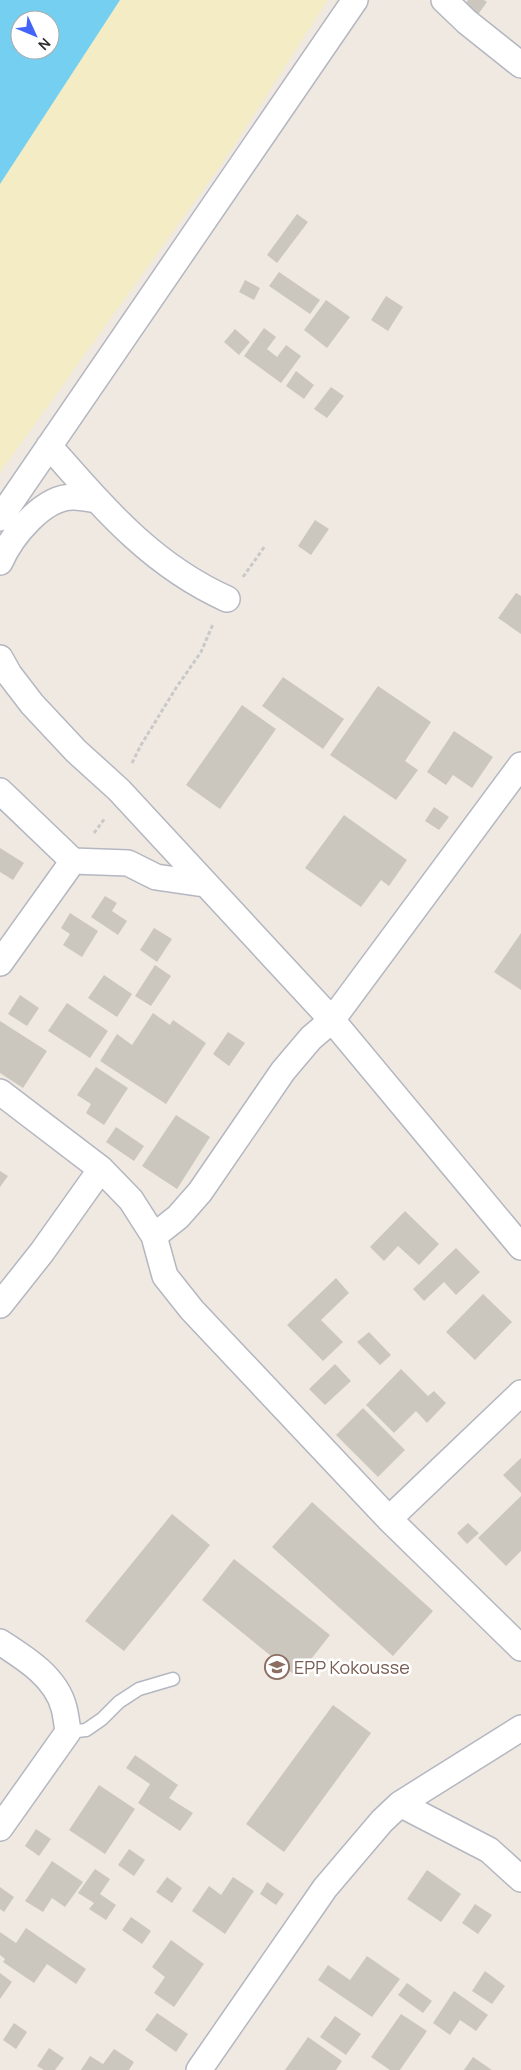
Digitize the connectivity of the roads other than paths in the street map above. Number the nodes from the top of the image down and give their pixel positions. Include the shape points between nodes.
1 (354, 0) edge
2 (444, 0) edge
3 (521, 65) edge
4 (49, 446) junction
5 (97, 500) junction
6 (0, 518) edge
7 (0, 562) edge
8 (227, 599) road end
9 (0, 658) edge
10 (521, 765) edge
11 (0, 791) edge
12 (73, 861) junction
13 (204, 884) junction
14 (0, 963) edge
15 (332, 1020) junction
16 (0, 1092) edge
17 (102, 1169) junction
18 (154, 1236) junction
19 (521, 1247) edge
20 (0, 1305) edge
21 (521, 1393) edge
22 (389, 1518) junction
23 (0, 1642) edge
24 (521, 1648) edge
25 (172, 1679) dead end
26 (521, 1728) edge
27 (68, 1732) junction
28 (400, 1804) junction
29 (0, 1828) edge
30 (521, 1879) edge
31 (199, 2070) edge

1 - 4 street
2 - 3 street
4 - 5 street
4 - 6 street
5 - 7 street via 72,496 52,502 27,522 7,546
5 - 8 street via 139,543 178,573
9 - 13 street via 32,704 119,790
10 - 15 street
11 - 12 street
12 - 13 street via 128,863 156,877
12 - 14 street
13 - 15 street
15 - 18 street via 311,1038 284,1071 200,1192 178,1217
15 - 19 street
16 - 17 street
17 - 18 street via 131,1200
17 - 20 street
18 - 22 street via 165,1276 192,1310
21 - 22 street
22 - 24 street
23 - 27 street via 49,1680 64,1707
25 - 27 lane via 139,1689 86,1730
26 - 28 street
27 - 29 street
28 - 30 street via 489,1850
28 - 31 street via 376,1827 325,1888

